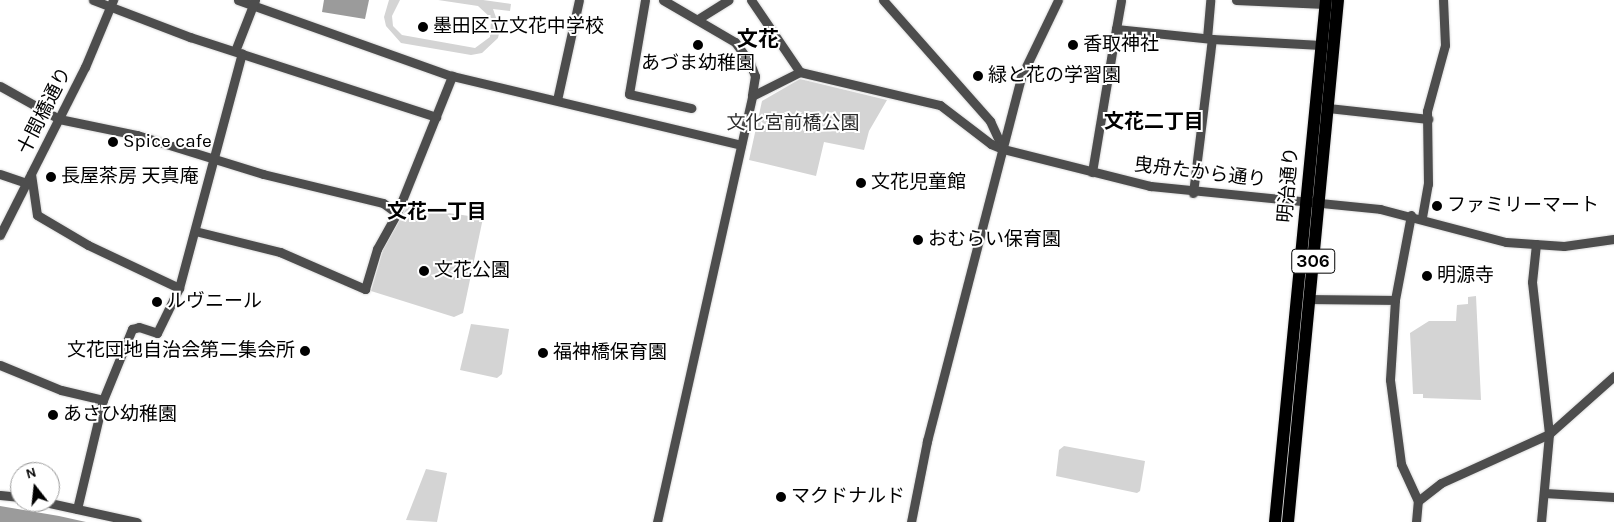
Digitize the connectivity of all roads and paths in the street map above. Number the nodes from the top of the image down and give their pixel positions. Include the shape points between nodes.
1 (93, 0) edge
2 (238, 0) edge
3 (579, 0) edge
4 (645, 0) edge
5 (663, 0) edge
6 (728, 0) edge
7 (752, 0) edge
8 (883, 0) edge
9 (1058, 0) edge
10 (1121, 0) edge
11 (1210, 0) edge
12 (1236, 0) edge
13 (1338, 0) edge
14 (1443, 0) edge
15 (1325, 2) edge
16 (253, 3) edge
17 (112, 4) edge
18 (698, 19) junction
19 (1116, 29) junction
20 (1209, 39) junction
21 (1321, 45) junction
22 (238, 52) junction
23 (800, 72) junction
24 (452, 76) junction
25 (0, 86) edge
26 (752, 96) junction
27 (557, 100) junction
28 (691, 108) dead end
29 (1328, 108) junction
30 (436, 117) junction
31 (59, 119) junction
32 (1428, 119) junction
33 (741, 145) junction
34 (1003, 149) junction
35 (215, 160) junction
36 (1092, 172) junction
37 (0, 174) edge
38 (31, 174) junction
39 (26, 183) junction
40 (1193, 193) junction
41 (1313, 202) junction
42 (397, 213) junction
43 (1411, 215) junction
44 (1422, 217) junction
45 (195, 231) junction
46 (0, 235) edge
47 (1614, 239) edge
48 (1536, 244) junction
49 (179, 288) junction
50 (1310, 300) junction
51 (1395, 300) junction
52 (0, 365) edge
53 (1614, 376) edge
54 (103, 400) junction
55 (1549, 434) junction
56 (1544, 494) junction
57 (1614, 497) edge
58 (1418, 501) junction
59 (60, 505) edge
60 (77, 509) junction
61 (137, 522) edge
62 (657, 522) edge
63 (911, 522) edge
64 (1275, 522) edge
65 (1288, 522) edge
66 (1416, 522) edge
67 (1541, 522) edge

1 - 17 street
2 - 16 street
3 - 27 street
4 - 28 street via 628,94
5 - 18 street
6 - 18 street
7 - 23 street
8 - 34 street via 990,121
9 - 34 street via 1021,78
10 - 19 street
11 - 20 street
12 - 15 street
13 - 29 main road, 明治通り / 306
14 - 32 street via 1445,45 1432,90
15 - 21 main road, 明治通り / 306
16 - 22 street
16 - 24 street
17 - 22 street
17 - 31 street, 十間橋通り
18 - 26 street via 742,50 754,76
19 - 20 street
19 - 36 street
20 - 21 street
20 - 40 street
21 - 41 main road, 明治通り / 306
22 - 30 street
22 - 35 street
23 - 26 street
23 - 34 street, 曳舟たから通り via 940,105 991,144
24 - 27 street
24 - 30 street
25 - 31 street
26 - 33 street
27 - 33 street
29 - 32 street
29 - 41 main road, 明治通り / 306
30 - 42 street
31 - 35 street via 137,135
31 - 38 street, 十間橋通り
32 - 44 street via 1428,184
33 - 62 street
34 - 36 street, 曳舟たから通り
34 - 63 street via 927,441
35 - 42 street via 383,203
35 - 45 street
36 - 40 street, 曳舟たから通り
37 - 39 street
38 - 39 street, 十間橋通り
38 - 49 street via 36,215 88,245
39 - 46 street, 十間橋通り
40 - 41 street, 曳舟たから通り
41 - 43 street, 曳舟たから通り
41 - 50 main road, 明治通り / 306
41 - 64 main road, 明治通り / 306
42 - 45 street via 377,249 365,289 280,252
43 - 44 street, 曳舟たから通り
43 - 51 street
44 - 48 street, 曳舟たから通り via 1486,238
45 - 49 street
47 - 48 street, 曳舟たから通り via 1576,246
48 - 55 street via 1533,300
49 - 54 street via 158,333 139,327 132,329
50 - 51 street
50 - 65 main road, 明治通り / 306
51 - 58 street via 1391,394 1401,464
52 - 54 street via 61,390
53 - 55 street
54 - 60 street
55 - 56 street
55 - 58 street via 1442,483
56 - 57 street
56 - 67 street
58 - 66 street
59 - 60 street
60 - 61 street

